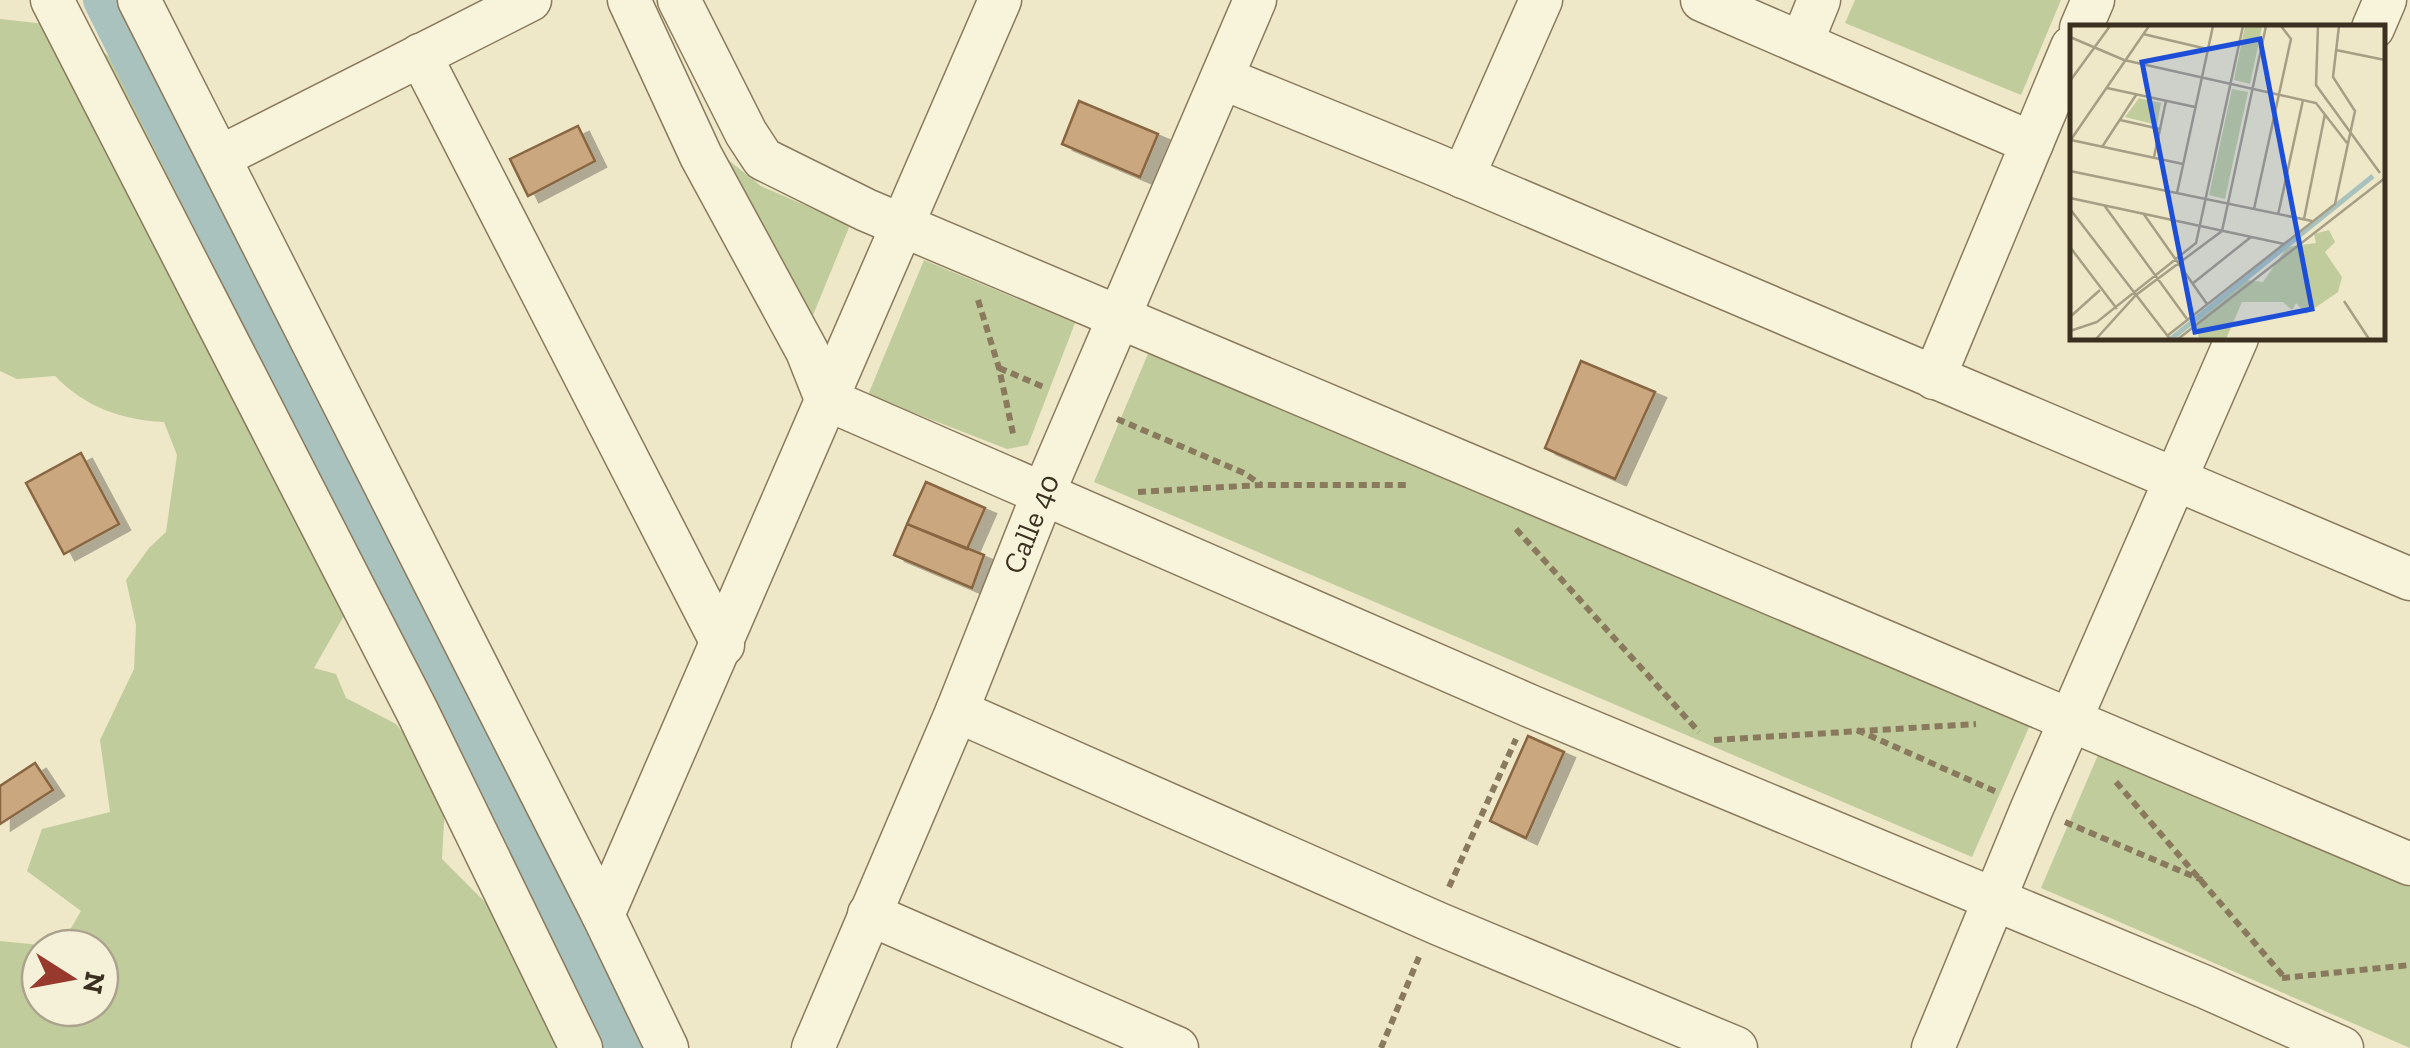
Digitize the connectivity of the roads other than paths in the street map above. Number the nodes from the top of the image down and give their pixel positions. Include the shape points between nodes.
1 (52, 0) edge
2 (139, 0) edge
3 (530, 0) edge
4 (630, 0) edge
5 (680, 0) edge
6 (1000, 0) edge
7 (1255, 0) edge
8 (1541, 0) edge
9 (1702, 0) edge
10 (1819, 0) edge
11 (2092, 0) edge
12 (2385, 0) edge
13 (2082, 25) edge
14 (2374, 25) edge
15 (1802, 42) junction
16 (2070, 53) edge
17 (420, 55) junction
18 (1222, 78) junction
19 (2032, 143) junction
20 (220, 158) junction
21 (1463, 177) junction
22 (902, 225) junction
23 (1119, 316) junction
24 (2236, 340) edge
25 (1934, 378) junction
26 (826, 399) junction
27 (2174, 479) junction
28 (1043, 494) junction
29 (2410, 579) edge
30 (723, 645) junction
31 (957, 711) junction
32 (2070, 719) junction
33 (2410, 864) edge
34 (1994, 900) junction
35 (869, 914) junction
36 (603, 915) junction
37 (582, 1048) edge
38 (667, 1048) edge
39 (813, 1048) edge
40 (1177, 1048) edge
41 (1736, 1048) edge
42 (1932, 1048) edge
43 (2342, 1048) edge

1 - 37 street
2 - 20 street
3 - 17 street
4 - 26 street via 701,156
5 - 22 street via 763,158
6 - 22 street
7 - 18 street, Calle 40
8 - 21 street
9 - 15 street
10 - 15 street
11 - 13 street
12 - 14 street
15 - 19 street
16 - 19 street
17 - 20 street
17 - 30 street
18 - 21 street
18 - 23 street, Calle 40
19 - 25 street
20 - 36 street
21 - 25 street
22 - 23 street
22 - 26 street
23 - 28 street, Calle 40
23 - 32 street
24 - 27 street
25 - 27 street
26 - 28 street
26 - 30 street
27 - 29 street
27 - 32 street
28 - 31 street, Calle 40
28 - 34 street
30 - 36 street
31 - 35 street, Calle 40
31 - 41 street
32 - 33 street
32 - 34 street
34 - 42 street
34 - 43 street
35 - 39 street, Calle 40
35 - 40 street
36 - 38 street

